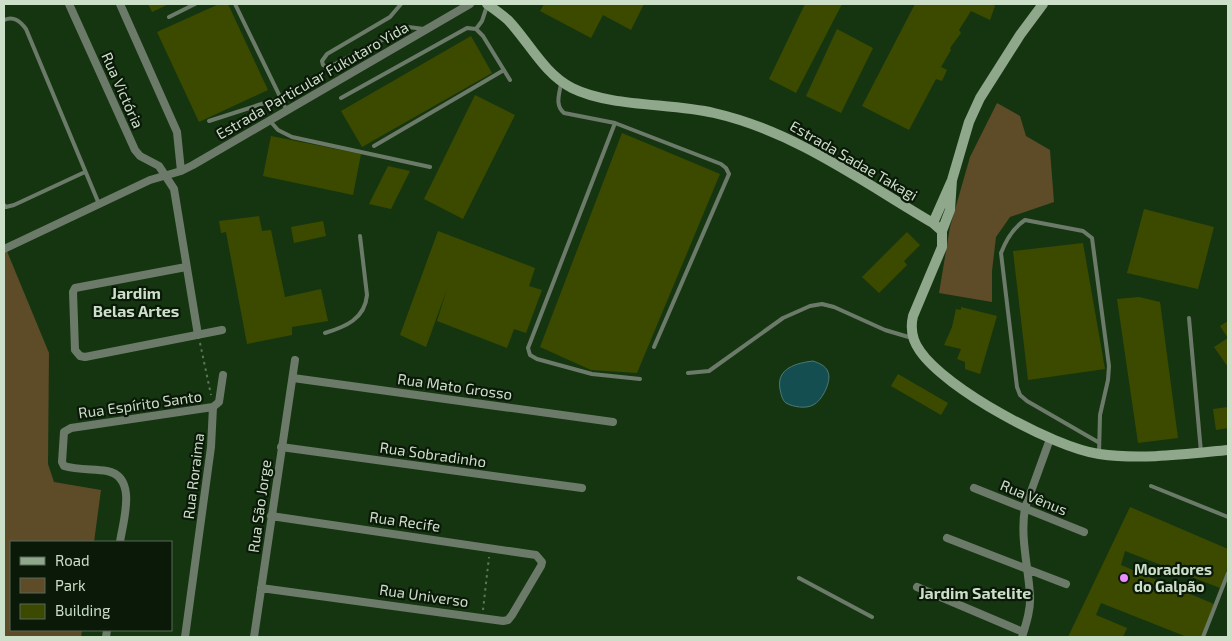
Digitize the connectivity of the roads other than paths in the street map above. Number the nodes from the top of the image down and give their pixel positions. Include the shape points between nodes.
1 (69, 4) edge
2 (120, 4) edge
3 (195, 4) edge
4 (236, 4) edge
5 (401, 4) edge
6 (470, 4) edge
7 (487, 4) edge
8 (1043, 4) edge
9 (169, 17) dead end
10 (4, 20) edge
11 (426, 29) junction
12 (476, 29) junction
13 (504, 70) junction
14 (510, 80) dead end
15 (561, 82) junction
16 (280, 98) junction
17 (341, 98) dead end
18 (286, 111) junction
19 (208, 121) dead end
20 (270, 121) junction
21 (615, 123) junction
22 (374, 146) dead end
23 (430, 168) dead end
24 (181, 171) junction
25 (85, 172) junction
26 (167, 176) junction
27 (952, 180) junction
28 (99, 204) junction
29 (4, 205) edge
30 (933, 222) junction
31 (942, 231) junction
32 (360, 236) dead end
33 (4, 249) edge
34 (186, 267) junction
35 (1189, 318) dead end
36 (222, 330) dead end
37 (325, 333) dead end
38 (198, 335) junction
39 (913, 339) junction
40 (654, 347) dead end
41 (295, 360) dead end
42 (688, 373) dead end
43 (223, 375) dead end
44 (293, 378) junction
45 (640, 379) dead end
46 (213, 407) junction
47 (613, 422) dead end
48 (1050, 439) junction
49 (1098, 442) junction
50 (281, 446) junction
51 (1228, 450) edge
52 (1201, 452) junction
53 (1099, 454) junction
54 (1151, 486) dead end
55 (582, 488) dead end
56 (974, 488) dead end
57 (1025, 508) junction
58 (271, 516) junction
59 (1228, 517) edge
60 (1084, 532) dead end
61 (947, 538) dead end
62 (120, 541) edge
63 (536, 555) joint
64 (1026, 569) junction
65 (1228, 573) edge
66 (799, 578) dead end
67 (1066, 584) dead end
68 (917, 587) dead end
69 (261, 588) junction
70 (872, 617) dead end
71 (1022, 635) edge
72 (185, 637) edge
73 (254, 637) edge
74 (1203, 637) edge

1 - 26 street, Rua Victória via 135,150 159,166
2 - 24 street via 177,132
3 - 9 lane
4 - 16 lane
5 - 11 lane via 390,17 327,54 323,65 331,66 408,27
6 - 11 street, Estrada Particular Fukutaro Yida
7 - 12 lane
7 - 15 street, Estrada Sadae Takagi via 507,19
8 - 27 street via 980,98 969,122
10 - 25 lane via 14,18 26,28
11 - 18 street, Estrada Particular Fukutaro Yida
12 - 13 lane
12 - 17 lane via 461,30
13 - 14 lane
13 - 22 lane
15 - 21 lane via 558,104 564,113
15 - 30 street, Estrada Sadae Takagi via 588,94 714,113 775,133 846,170
16 - 18 lane
16 - 19 lane
18 - 20 street, Estrada Particular Fukutaro Yida
20 - 23 lane via 278,130 292,137
20 - 24 street, Estrada Particular Fukutaro Yida
21 - 40 lane via 721,164 728,174
21 - 45 lane via 528,348 537,359 582,372
24 - 26 street, Estrada Particular Fukutaro Yida
25 - 28 lane
25 - 29 lane via 14,205
26 - 28 street, Estrada Particular Fukutaro Yida via 150,180
26 - 34 street via 174,189
27 - 30 street
27 - 31 street via 950,210
28 - 33 street, Estrada Particular Fukutaro Yida
30 - 31 street, Estrada Sadae Takagi
31 - 39 street via 939,257 913,316
32 - 37 lane via 366,304 352,322
34 - 38 street
34 - 38 street via 79,286 72,292 75,350 84,357
35 - 52 lane
36 - 38 street
39 - 42 lane via 822,304 783,318 709,371
39 - 48 street via 927,361 963,389
41 - 44 street, Rua São Jorge
43 - 46 street, Rua Roraima via 219,402
44 - 47 street, Rua Mato Grosso
44 - 50 street, Rua São Jorge
46 - 62 street, Rua Espírito Santo via 71,428 62,434 64,466 109,472 122,479 126,504
46 - 72 street, Rua Roraima via 211,447
48 - 53 street
48 - 57 street
49 - 49 lane via 1109,366 1092,238 1083,230 1025,220 1006,240 1000,253 1017,387 1027,401
49 - 53 lane
50 - 55 street, Rua Sobradinho
50 - 58 street, Rua São Jorge
51 - 52 street
52 - 53 street via 1125,456
54 - 59 lane
56 - 57 street, Rua Vênus
57 - 60 street, Rua Vênus
57 - 64 street
58 - 63 street, Rua Recife
58 - 69 street, Rua São Jorge
61 - 64 street
63 - 69 street, Rua Universo via 542,562 541,566 512,615 503,621
64 - 67 street
64 - 71 street via 1030,605
65 - 74 lane
66 - 70 lane
68 - 71 street
69 - 73 street, Rua São Jorge

